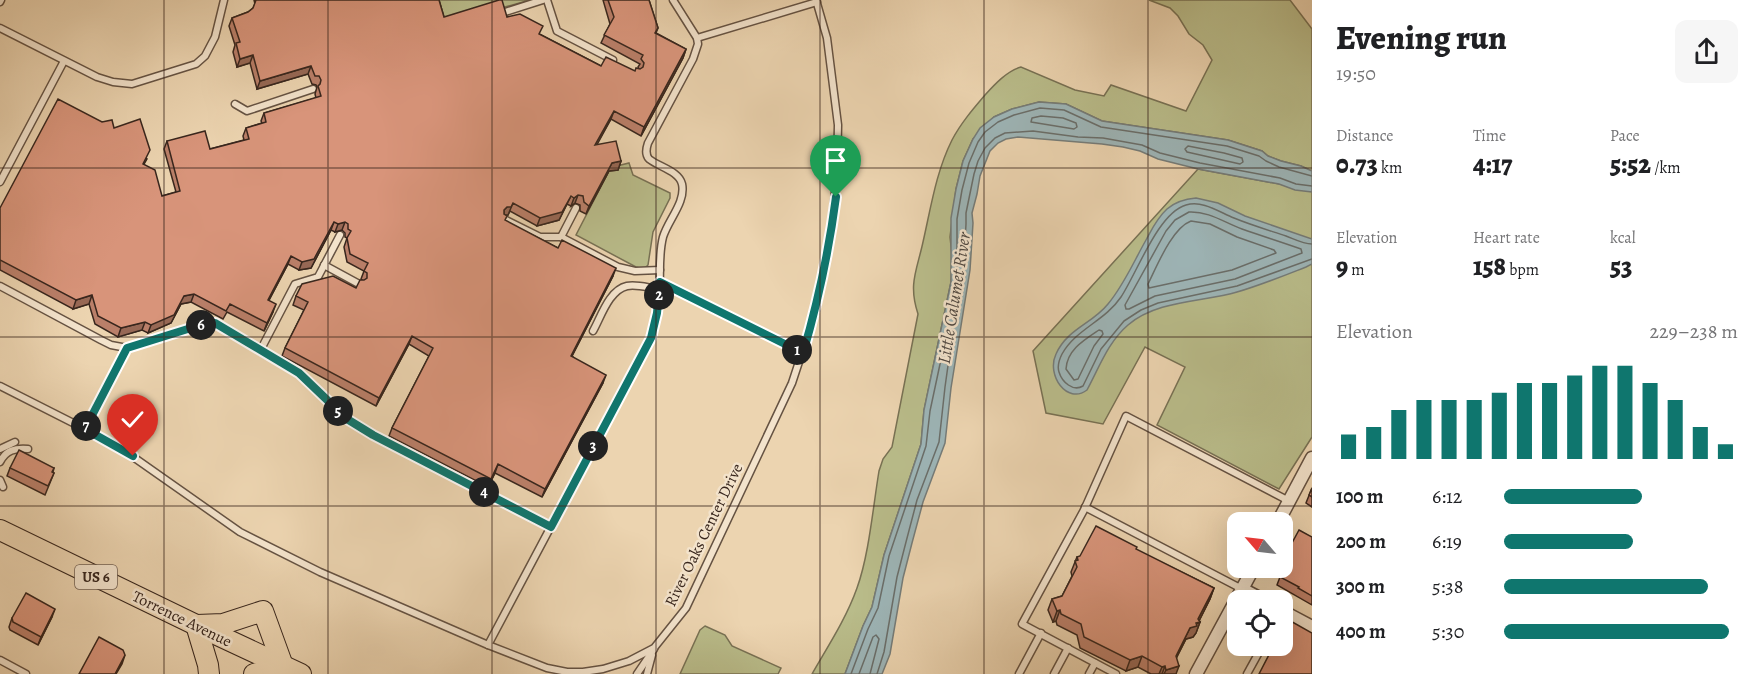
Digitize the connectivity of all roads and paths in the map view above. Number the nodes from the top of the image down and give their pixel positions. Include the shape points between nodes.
1 (224, 0) edge
2 (543, 0) edge
3 (547, 0) edge
4 (673, 0) edge
5 (817, 1) edge
6 (505, 12) edge
7 (0, 28) edge
8 (697, 38) junction
9 (64, 61) junction
10 (616, 62) edge
11 (313, 89) dead end
12 (235, 104) dead end
13 (0, 182) edge
14 (576, 208) edge
15 (506, 220) edge
16 (340, 235) dead end
17 (561, 237) junction
18 (324, 265) junction
19 (660, 270) junction
20 (359, 284) edge
21 (0, 286) edge
22 (660, 286) junction
23 (593, 331) dead end
24 (127, 348) junction
25 (260, 351) junction
26 (803, 353) junction
27 (0, 386) edge
28 (85, 429) junction
29 (15, 442) dead end
30 (0, 449) edge
31 (28, 449) dead end
32 (1312, 458) edge
33 (0, 462) edge
34 (0, 480) edge
35 (3, 487) dead end
36 (1289, 501) junction
37 (1085, 507) junction
38 (1283, 512) edge
39 (551, 527) junction
40 (0, 530) edge
41 (1248, 578) edge
42 (1242, 589) junction
43 (1293, 617) edge
44 (196, 626) junction
45 (1312, 627) edge
46 (1041, 633) junction
47 (488, 645) junction
48 (654, 648) junction
49 (1068, 648) junction
50 (1257, 656) edge
51 (0, 660) edge
52 (1095, 663) junction
53 (292, 670) edge
54 (26, 674) edge
55 (209, 674) edge
56 (254, 674) edge
57 (637, 674) edge
58 (647, 674) edge
59 (1019, 674) edge
60 (1054, 674) edge
61 (1089, 674) edge
62 (1116, 674) edge
63 (1196, 674) edge
64 (1247, 674) edge

1 - 9 lane via 209,50 187,68 126,84 97,77
2 - 6 lane
3 - 10 lane via 556,31
4 - 8 lane
5 - 8 lane
5 - 26 lane, River Oaks Center Drive via 834,85 837,171 828,251
7 - 9 lane
8 - 19 lane via 693,59 646,150 649,159 674,174 682,186 663,240
9 - 13 lane
11 - 12 lane via 247,111
14 - 17 lane
15 - 17 lane via 540,237
16 - 18 lane
17 - 19 lane via 618,267
18 - 20 lane
18 - 25 lane via 318,277 296,284
19 - 22 lane
21 - 24 lane via 111,345
22 - 23 lane via 627,286 618,290
22 - 26 lane
22 - 39 lane via 651,338
24 - 25 lane via 215,323
24 - 28 lane
25 - 39 lane via 299,373 347,419 373,435
26 - 48 lane, River Oaks Center Drive via 696,590
27 - 28 lane, River Oaks Center Drive
28 - 47 lane, River Oaks Center Drive via 133,456 255,540
29 - 30 lane
31 - 33 lane via 11,450
32 - 36 street
34 - 35 lane
36 - 37 lane via 1126,416
36 - 38 street
37 - 42 lane
37 - 46 lane via 1022,624
39 - 47 lane
40 - 44 main road, Torrence Avenue / US 6
41 - 42 street
42 - 63 street
43 - 45 street
44 - 53 main road, Torrence Avenue / US 6
44 - 53 main road via 223,624 263,611
44 - 55 main road
46 - 49 lane
46 - 59 lane
47 - 48 lane, River Oaks Center Drive via 547,668 580,672 630,661
48 - 57 lane
48 - 58 lane
49 - 52 lane
49 - 60 lane
50 - 64 lane
51 - 54 lane
52 - 61 lane
52 - 62 lane
53 - 56 main road

